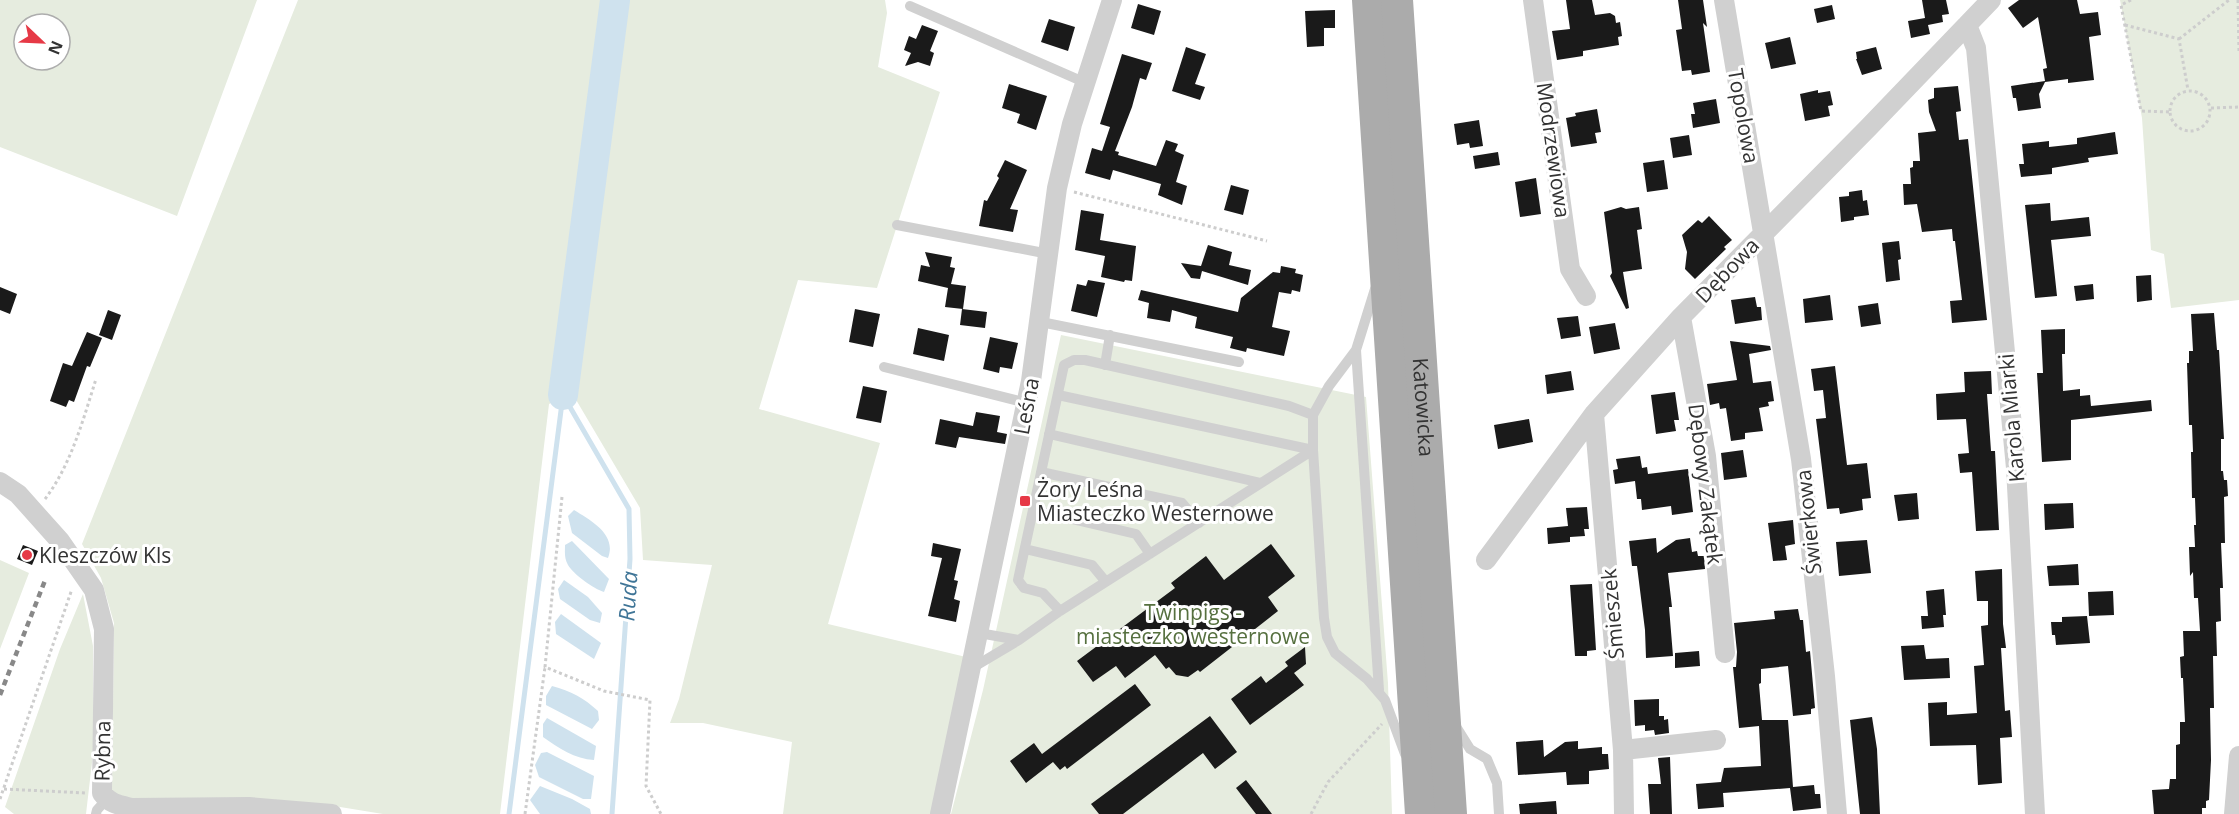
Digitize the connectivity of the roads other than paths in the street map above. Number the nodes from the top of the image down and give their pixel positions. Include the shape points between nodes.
1 (1112, 0) edge
2 (1368, 0) edge
3 (1397, 0) edge
4 (1533, 0) edge
5 (1724, 0) edge
6 (910, 6) dead end
7 (1976, 9) edge
8 (1086, 83) junction
9 (897, 225) dead end
10 (1764, 232) junction
11 (1384, 251) junction
12 (1048, 254) junction
13 (1586, 297) dead end
14 (1681, 317) junction
15 (1041, 322) junction
16 (1110, 335) junction
17 (1356, 350) junction
18 (1239, 362) dead end
19 (1105, 365) junction
20 (884, 367) dead end
21 (1058, 395) junction
22 (1027, 403) junction
23 (1594, 414) junction
24 (1313, 415) junction
25 (1049, 434) junction
26 (1313, 450) junction
27 (1041, 472) junction
28 (0, 482) edge
29 (1261, 483) junction
30 (1033, 510) junction
31 (1198, 523) junction
32 (1025, 549) junction
33 (1150, 554) junction
34 (1486, 560) dead end
35 (1106, 582) junction
36 (1059, 611) junction
37 (979, 633) junction
38 (1019, 640) junction
39 (1725, 652) dead end
40 (972, 668) junction
41 (1378, 690) junction
42 (1444, 708) junction
43 (1716, 740) dead end
44 (1623, 750) junction
45 (2239, 756) edge
46 (101, 802) edge
47 (942, 810) edge
48 (1421, 811) edge
49 (332, 814) edge
50 (1451, 814) edge
51 (1499, 814) edge
52 (1624, 814) edge
53 (1837, 814) edge
54 (2035, 814) edge
55 (2234, 814) edge

1 - 8 street, Leśna
2 - 11 main road, Katowicka
3 - 42 main road, Katowicka
4 - 13 street, Modrzewiowa via 1570,269
5 - 10 street, Topolowa
6 - 8 lane
7 - 10 street, Dębowa via 1868,128
7 - 54 street, Karola Miarki via 1976,48 2016,468
8 - 12 street, Leśna via 1057,188
9 - 12 lane
10 - 14 street, Dębowa
10 - 53 street, Świerkowa via 1800,459
11 - 17 lane
11 - 48 main road, Katowicka
12 - 15 street, Leśna
14 - 23 street, Dębowa
14 - 39 street, Dębowy Zakątek via 1706,456
15 - 16 lane
15 - 22 street, Leśna
16 - 18 lane
16 - 19 lane
17 - 24 lane
17 - 41 lane
19 - 21 lane via 1074,360 1064,365
19 - 24 lane via 1289,406
20 - 22 lane
21 - 25 lane
21 - 26 lane
22 - 37 street, Leśna
23 - 34 street, Dębowa
23 - 44 street, Śmieszek
24 - 26 lane
25 - 27 lane
25 - 29 lane
26 - 29 lane
26 - 41 lane via 1328,637 1335,652
27 - 30 lane
27 - 31 lane via 1182,503
28 - 46 street, Rybna via 34,512 94,590 104,629
29 - 31 lane
30 - 32 lane
30 - 33 lane via 1136,534
31 - 33 lane
32 - 35 lane via 1092,565
32 - 36 lane via 1018,580 1024,588 1043,593
33 - 35 lane
35 - 36 lane
36 - 38 lane
37 - 38 lane
37 - 40 street, Leśna
38 - 40 lane
40 - 47 street, Leśna
41 - 48 lane via 1391,714
42 - 50 main road, Katowicka
42 - 51 lane via 1470,749 1487,759 1497,783
43 - 44 street
44 - 52 street, Śmieszek
45 - 55 street
46 - 49 street, Rybna via 132,808 249,807

